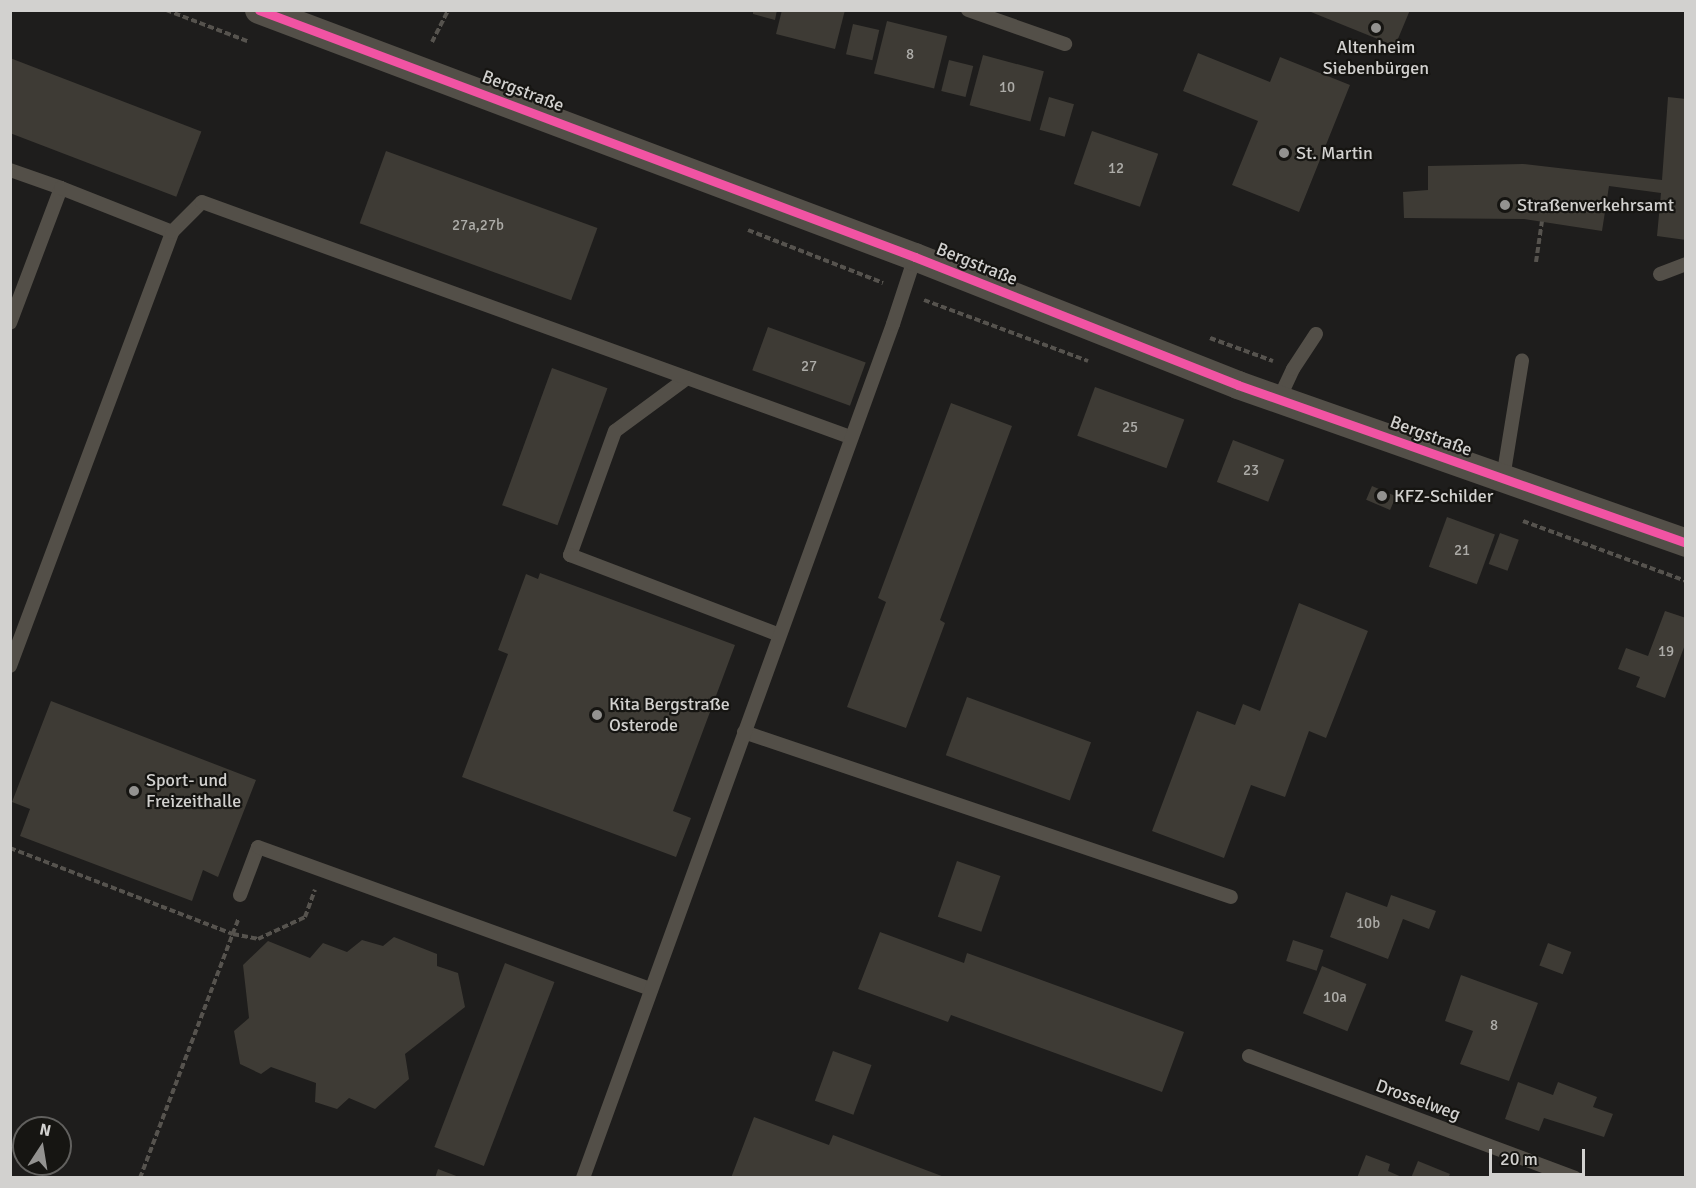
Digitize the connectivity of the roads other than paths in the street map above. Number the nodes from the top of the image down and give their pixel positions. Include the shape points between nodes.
1 (259, 10) edge
2 (968, 10) edge
3 (1065, 44) dead end
4 (10, 170) edge
5 (61, 188) junction
6 (172, 232) junction
7 (915, 257) junction
8 (1686, 264) edge
9 (1660, 274) dead end
10 (10, 323) edge
11 (1316, 334) dead end
12 (1522, 361) dead end
13 (687, 378) junction
14 (1279, 399) junction
15 (850, 437) junction
16 (1503, 478) junction
17 (1686, 543) edge
18 (778, 635) junction
19 (10, 666) edge
20 (744, 732) junction
21 (240, 895) road end
22 (1231, 897) dead end
23 (651, 989) junction
24 (1249, 1056) dead end
25 (583, 1178) edge
26 (1575, 1178) edge

1 - 7 street, Bergstraße
2 - 3 lane
4 - 5 lane
5 - 6 lane
5 - 10 lane
6 - 13 lane via 202,202
6 - 19 lane
7 - 14 street, Bergstraße
7 - 15 lane
8 - 9 lane
11 - 14 lane
12 - 16 lane
13 - 15 lane
13 - 18 lane via 615,430 570,555
14 - 16 street, Bergstraße
15 - 18 lane
16 - 17 street, Bergstraße
18 - 20 lane
20 - 22 lane
20 - 23 lane
21 - 23 lane via 258,847
23 - 25 lane
24 - 26 lane, Drosselweg

